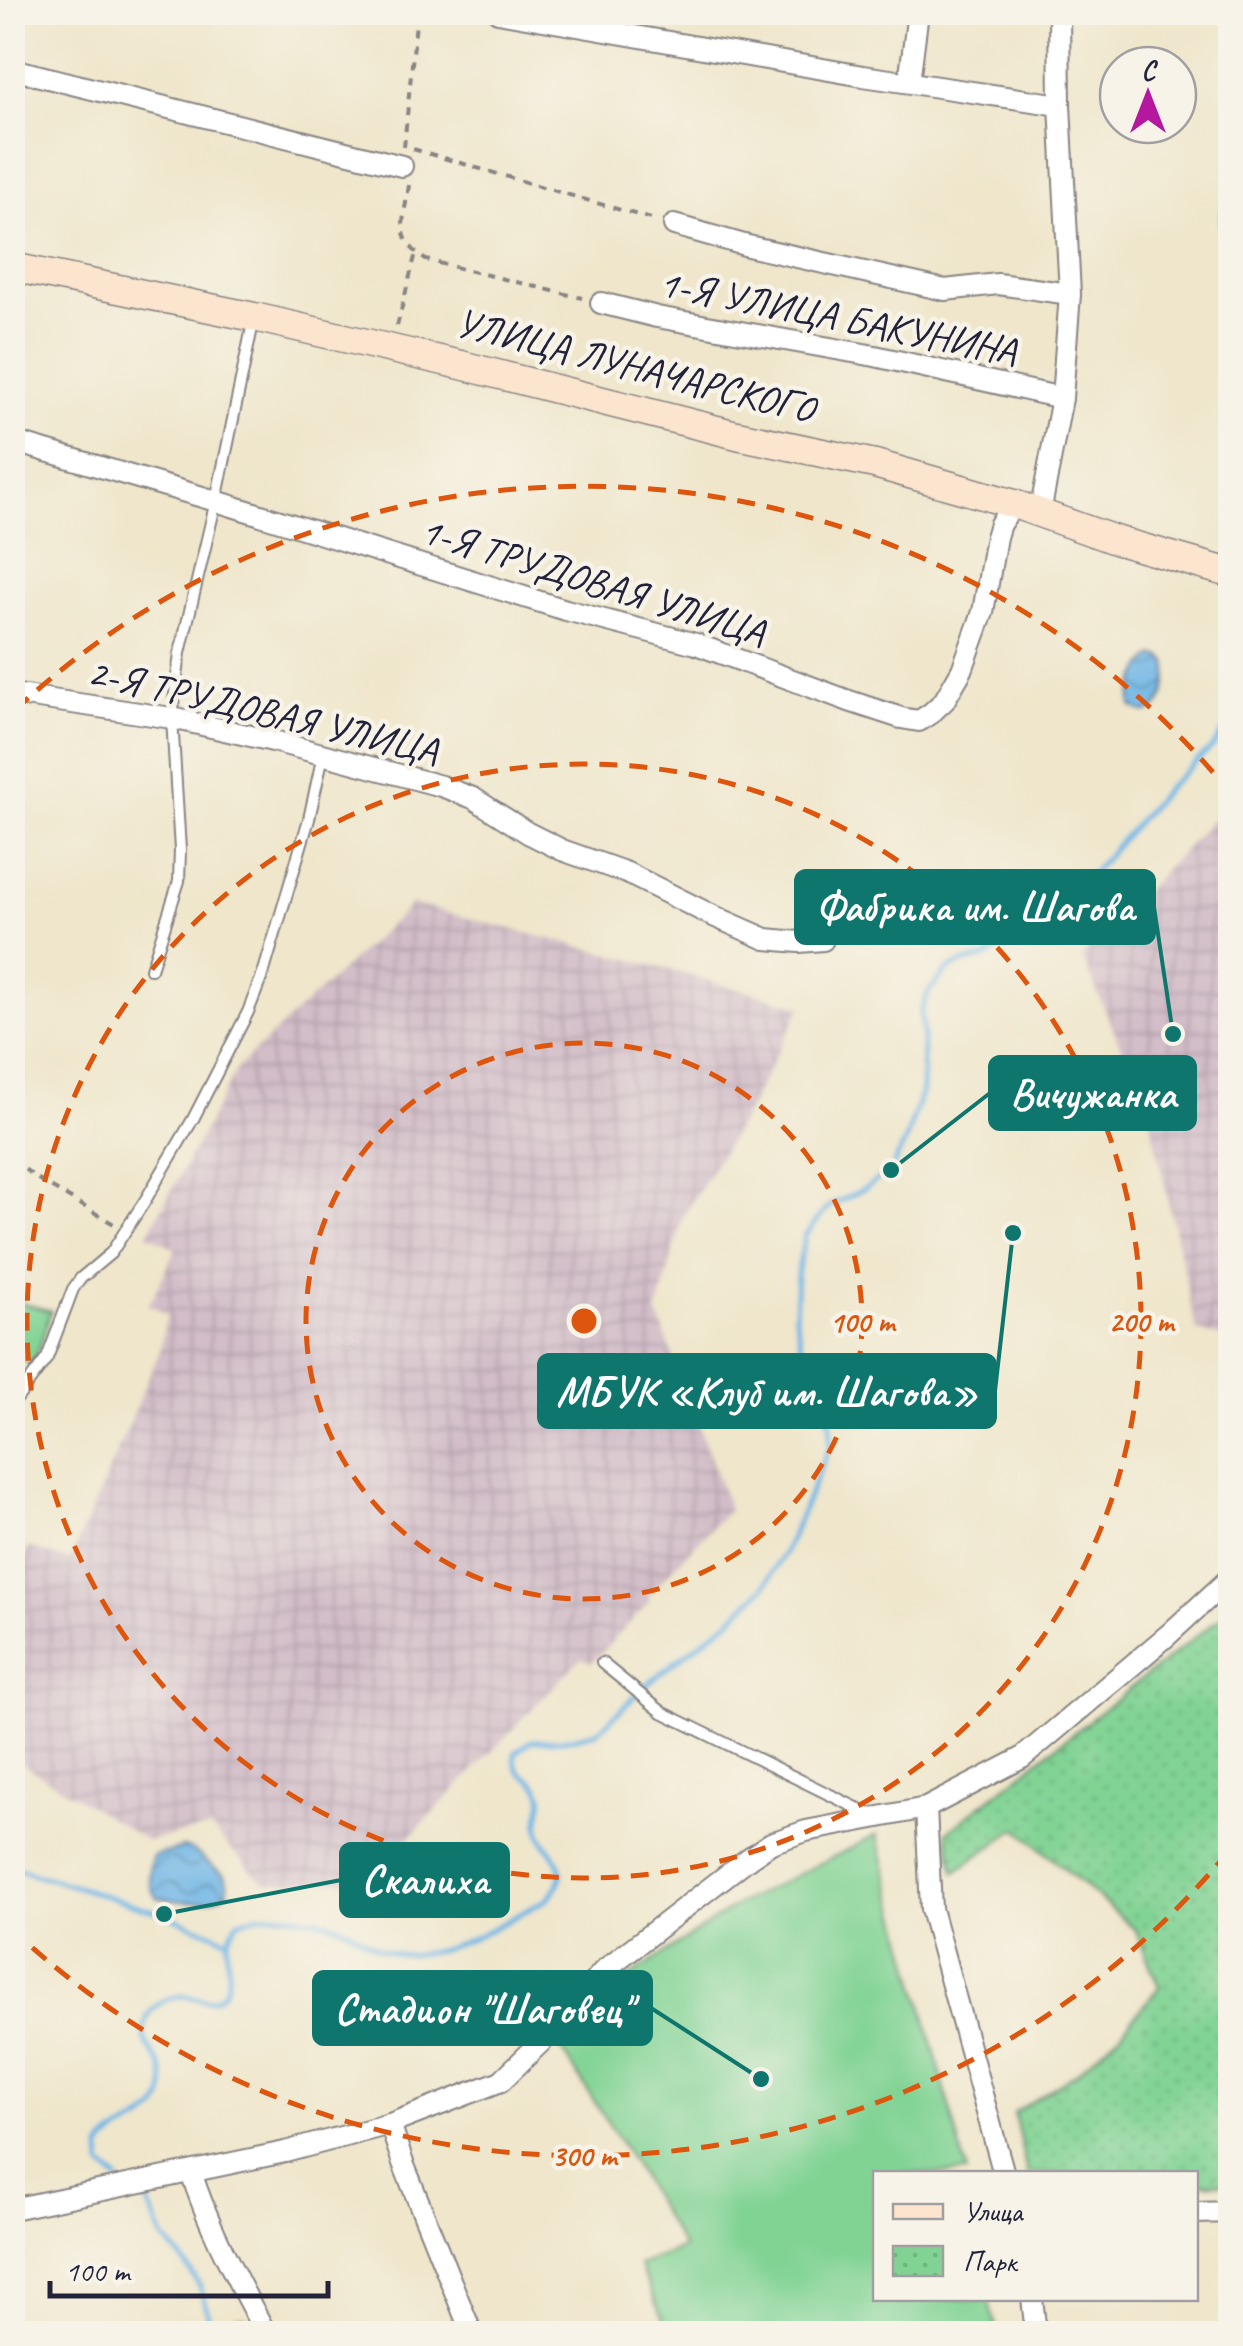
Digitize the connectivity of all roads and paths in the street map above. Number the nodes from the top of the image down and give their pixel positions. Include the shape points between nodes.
1 (417, 12) edge
2 (498, 12) edge
3 (918, 12) edge
4 (1059, 12) edge
5 (12, 70) edge
6 (909, 82) junction
7 (1060, 105) junction
8 (402, 166) joint
9 (674, 225) joint
10 (416, 253) junction
11 (12, 267) edge
12 (1070, 294) junction
13 (601, 303) joint
14 (254, 317) junction
15 (392, 349) junction
16 (1062, 398) junction
17 (12, 441) edge
18 (216, 500) junction
19 (1027, 508) junction
20 (1223, 572) edge
21 (12, 694) edge
22 (172, 718) junction
23 (323, 754) junction
24 (823, 940) dead end
25 (150, 969) dead end
26 (12, 1160) edge
27 (126, 1231) junction
28 (12, 1405) edge
29 (1230, 1578) edge
30 (602, 1663) dead end
31 (926, 1808) junction
32 (876, 1818) junction
33 (390, 2124) junction
34 (1003, 2171) edge
35 (191, 2172) junction
36 (12, 2209) edge
37 (1198, 2212) edge
38 (1230, 2212) edge
39 (1032, 2301) edge
40 (266, 2334) edge
41 (472, 2334) edge
42 (1036, 2334) edge

1 - 9 path via 404,146
2 - 6 street
3 - 6 street
4 - 7 street
5 - 8 street
6 - 7 street
7 - 12 street
8 - 10 path via 410,184 403,230
9 - 12 street via 945,290 998,284
10 - 13 path
10 - 15 path
11 - 14 main road, УЛИЦА ЛУНАЧАРСКОГО
12 - 16 street
13 - 16 street, 1-Я УЛИЦА БАКУНИНА
14 - 15 main road, УЛИЦА ЛУНАЧАРСКОГО
14 - 18 lane
15 - 19 main road, УЛИЦА ЛУНАЧАРСКОГО via 875,464
16 - 19 street
17 - 18 street, 1-Я ТРУДОВАЯ УЛИЦА
18 - 19 street, 1-Я ТРУДОВАЯ УЛИЦА via 696,644 919,721 944,700 962,670 983,612 1000,524
18 - 22 lane
19 - 20 main road, УЛИЦА ЛУНАЧАРСКОГО
21 - 22 street, 2-Я ТРУДОВАЯ УЛИЦА
22 - 23 street, 2-Я ТРУДОВАЯ УЛИЦА
22 - 25 lane via 179,881
23 - 24 street, 2-Я ТРУДОВАЯ УЛИЦА via 473,798 562,850 766,939
23 - 27 lane via 248,1012
26 - 27 path
27 - 28 lane via 73,1289 47,1358
29 - 31 street via 1022,1758
30 - 32 lane via 662,1712
31 - 32 street
31 - 34 street via 931,1909
32 - 33 street via 806,1831 760,1850 604,1970 501,2080
33 - 35 street
33 - 41 street
35 - 36 street
35 - 40 street
37 - 38 street
39 - 42 street

